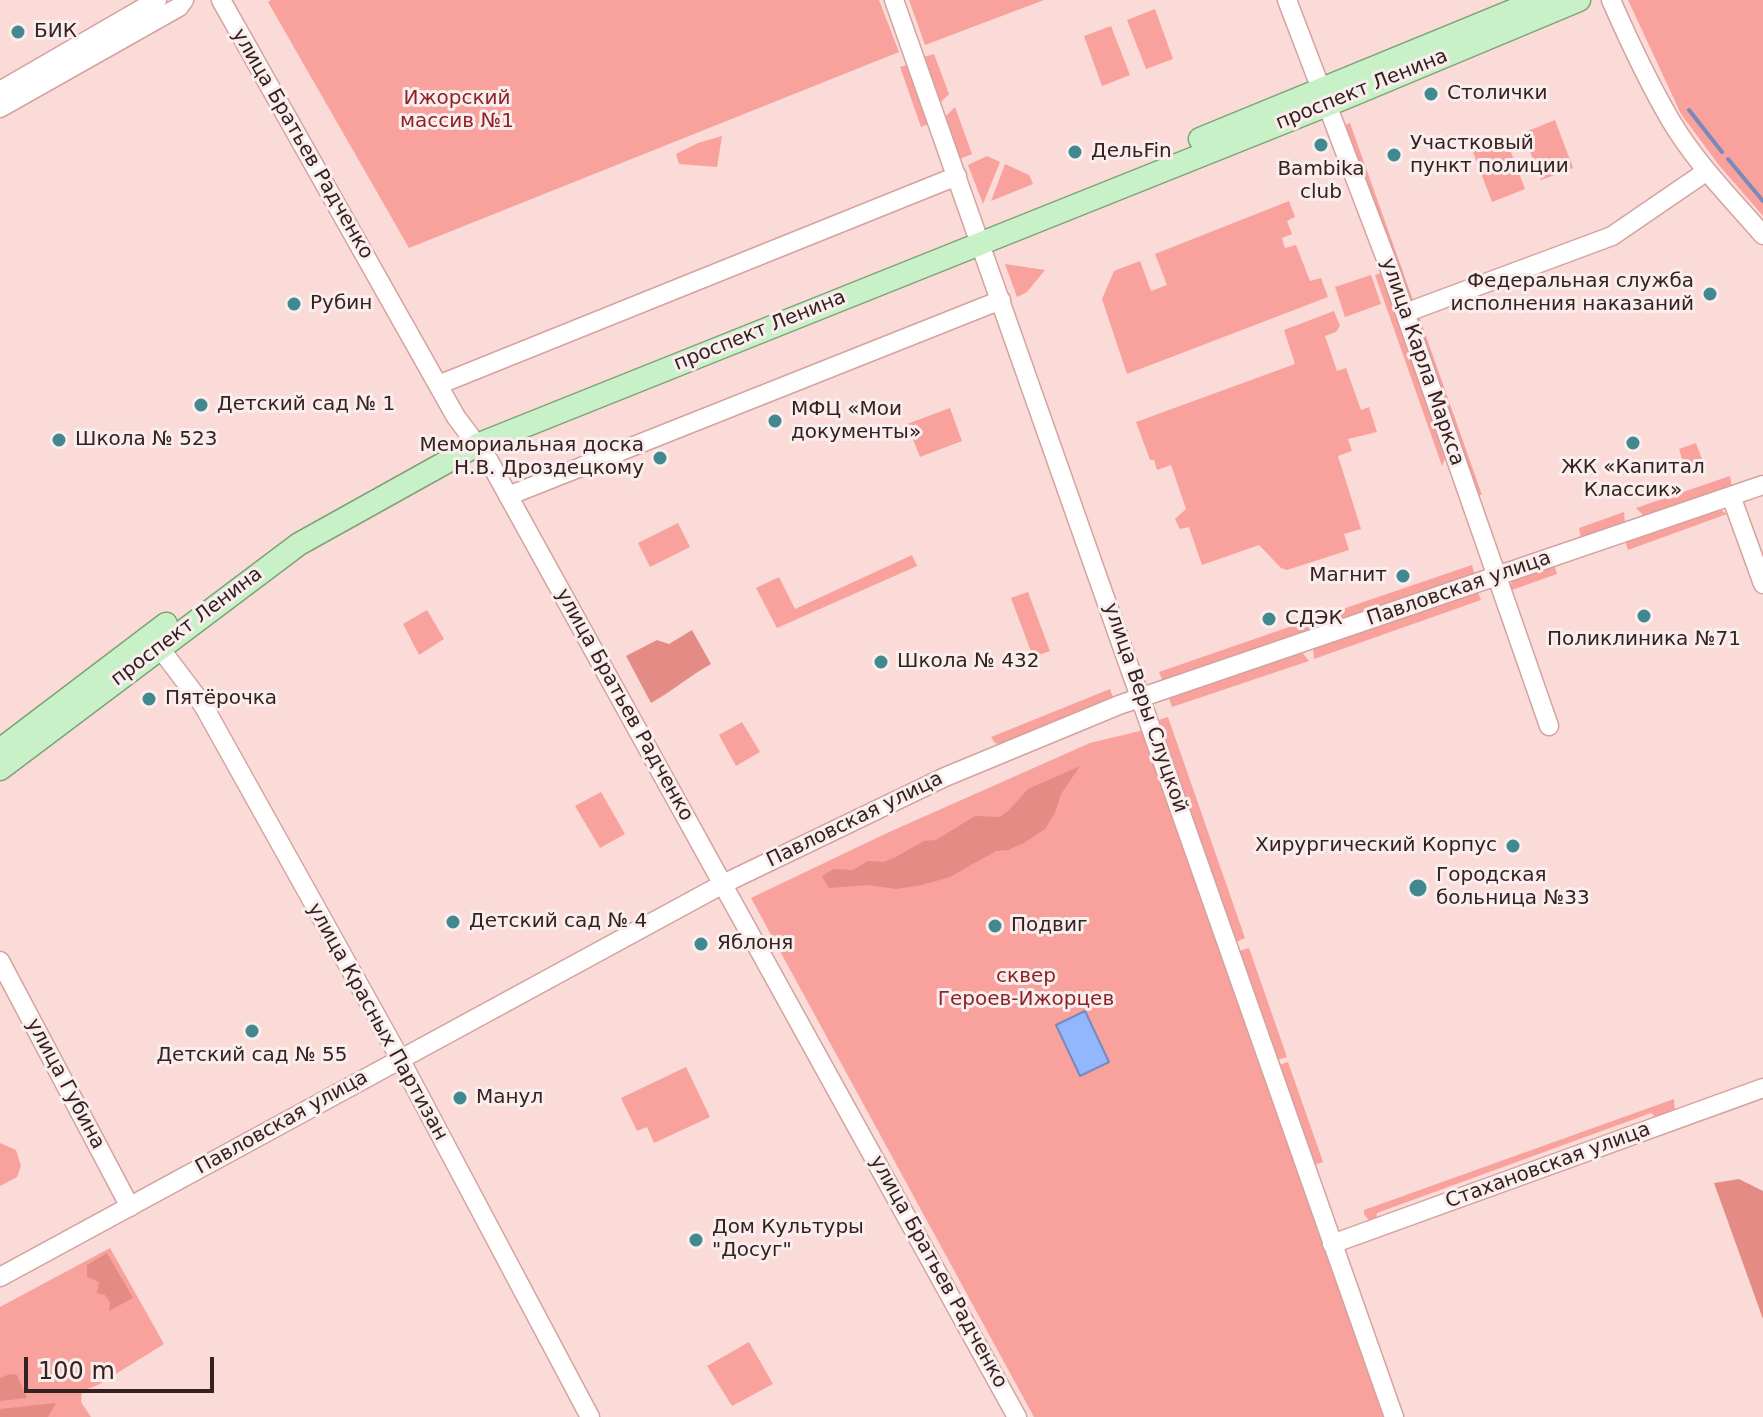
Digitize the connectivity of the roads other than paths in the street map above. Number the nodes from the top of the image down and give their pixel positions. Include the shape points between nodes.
1 (157, 0) edge
2 (184, 0) edge
3 (221, 0) edge
4 (894, 0) edge
5 (1287, 0) edge
6 (1539, 0) edge
7 (1579, 0) edge
8 (1611, 0) edge
9 (0, 91) edge
10 (1326, 97) junction
11 (0, 108) edge
12 (1707, 171) junction
13 (957, 176) junction
14 (1763, 235) edge
15 (979, 237) junction
16 (1001, 300) junction
17 (1405, 313) junction
18 (438, 385) junction
19 (473, 440) junction
20 (1763, 485) edge
21 (508, 496) junction
22 (1731, 496) junction
23 (1497, 576) junction
24 (1763, 584) edge
25 (156, 642) junction
26 (1141, 697) junction
27 (1549, 726) dead end
28 (0, 750) edge
29 (0, 769) edge
30 (723, 884) junction
31 (0, 961) edge
32 (399, 1060) junction
33 (1763, 1088) edge
34 (130, 1207) junction
35 (1332, 1244) junction
36 (0, 1277) edge
37 (590, 1417) edge
38 (1017, 1417) edge
39 (1394, 1417) edge

1 - 9 street
2 - 11 street
3 - 18 street, улица Братьев Радченко
4 - 13 street, улица Веры Слуцкой
5 - 10 street, улица Карла Маркса
6 - 10 main road, проспект Ленина
7 - 10 main road, проспект Ленина
8 - 12 street via 1671,121
10 - 15 main road, проспект Ленина
10 - 17 street, улица Карла Маркса
12 - 14 street
12 - 17 street via 1612,236
13 - 15 street, улица Веры Слуцкой
13 - 18 street
15 - 16 street, улица Веры Слуцкой
15 - 19 main road, проспект Ленина
16 - 21 street
16 - 26 street, улица Веры Слуцкой
17 - 23 street, улица Карла Маркса
18 - 19 street, улица Братьев Радченко
19 - 21 street, улица Братьев Радченко
19 - 25 main road, проспект Ленина via 320,530
20 - 22 street, Павловская улица
21 - 30 street, улица Братьев Радченко
22 - 23 street, Павловская улица
22 - 24 street
23 - 26 street, Павловская улица
23 - 27 street, улица Карла Маркса
25 - 28 main road, проспект Ленина
25 - 29 main road, проспект Ленина
25 - 32 street, улица Красных Партизан via 203,705
26 - 30 street, Павловская улица via 945,777
26 - 35 street, улица Веры Слуцкой
30 - 32 street, Павловская улица
30 - 38 street, улица Братьев Радченко
31 - 34 street, улица Губина
32 - 34 street, Павловская улица
32 - 37 street, улица Красных Партизан
33 - 35 street, Стахановская улица
34 - 36 street, Павловская улица
35 - 39 street, улица Веры Слуцкой

